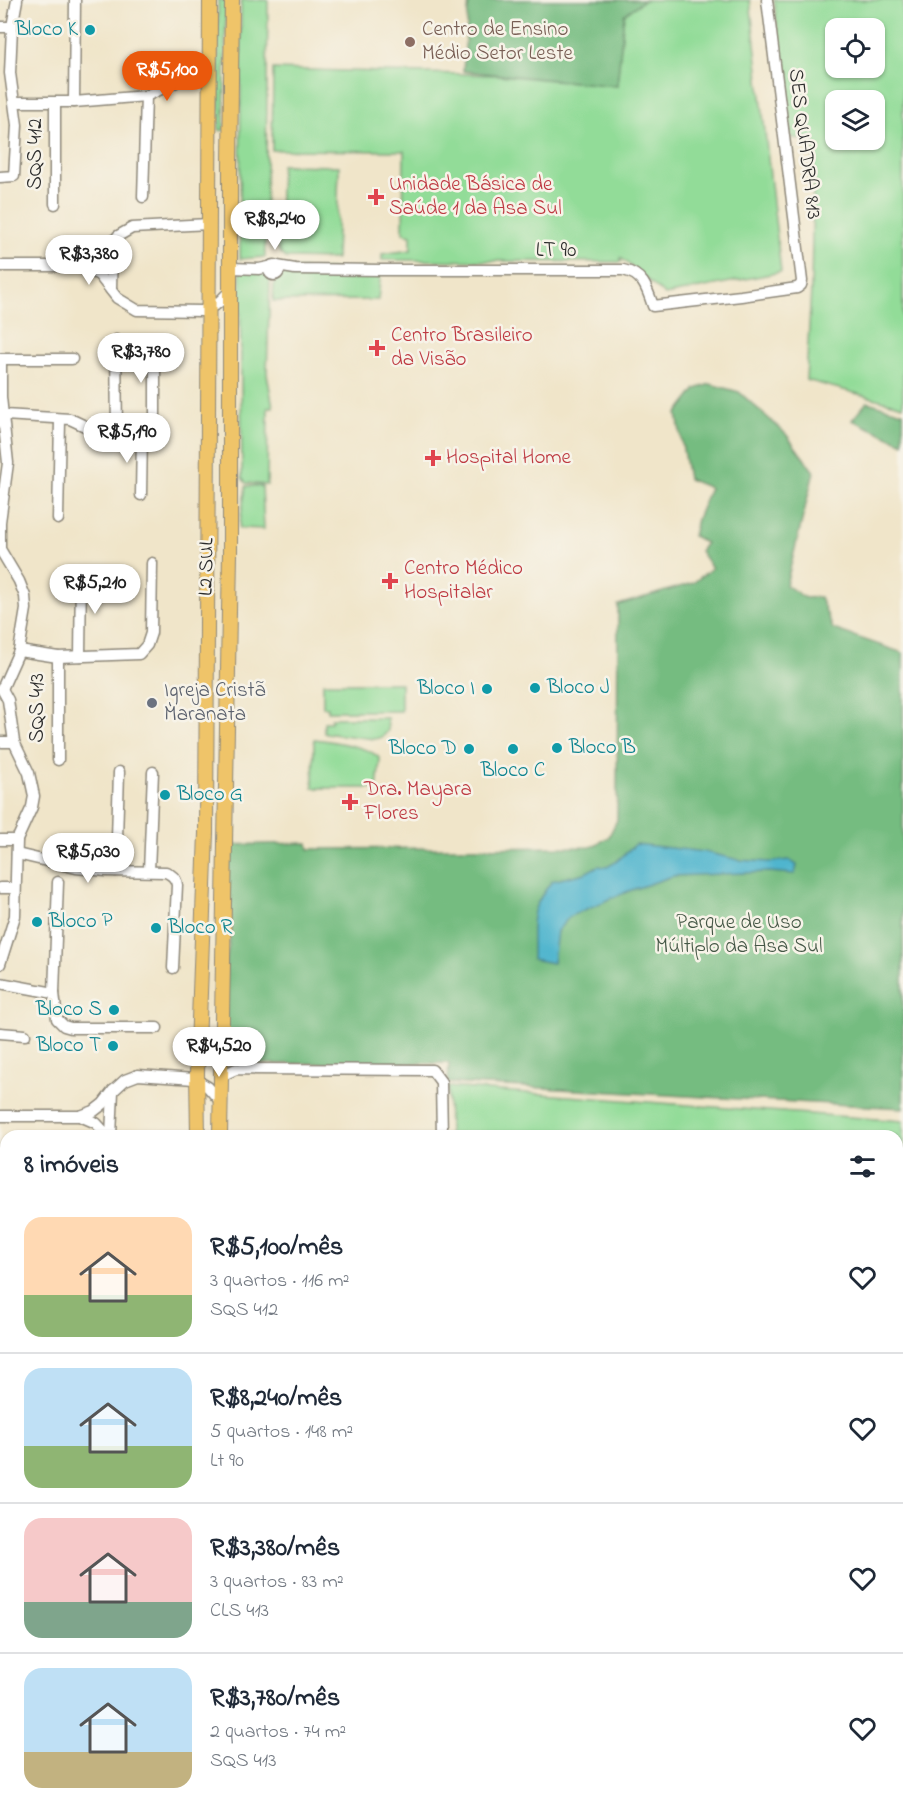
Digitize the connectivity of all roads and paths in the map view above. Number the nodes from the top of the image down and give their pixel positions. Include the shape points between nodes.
1 (17, 0) edge
2 (75, 0) edge
3 (210, 0) edge
4 (232, 0) edge
5 (766, 0) edge
6 (0, 27) edge
7 (12, 27) junction
8 (176, 82) dead end
9 (146, 96) junction
10 (15, 102) junction
11 (74, 102) junction
12 (55, 103) junction
13 (231, 138) junction
14 (210, 140) junction
15 (209, 164) junction
16 (230, 164) junction
17 (0, 177) edge
18 (143, 197) dead end
19 (55, 204) dead end
20 (209, 224) junction
21 (112, 242) junction
22 (0, 266) edge
23 (81, 266) junction
24 (231, 268) junction
25 (795, 289) joint
26 (111, 290) junction
27 (231, 290) junction
28 (209, 308) junction
29 (116, 340) dead end
30 (155, 344) dead end
31 (1, 359) edge
32 (72, 359) dead end
33 (208, 376) junction
34 (230, 378) junction
35 (208, 401) junction
36 (229, 401) junction
37 (4, 415) junction
38 (60, 420) junction
39 (142, 434) junction
40 (117, 436) junction
41 (3, 482) edge
42 (141, 495) dead end
43 (58, 519) dead end
44 (152, 563) dead end
45 (81, 573) dead end
46 (19, 651) junction
47 (80, 656) junction
48 (58, 657) junction
49 (1, 689) edge
50 (0, 742) edge
51 (14, 742) junction
52 (58, 760) dead end
53 (119, 772) dead end
54 (153, 772) dead end
55 (0, 840) edge
56 (17, 840) junction
57 (17, 854) junction
58 (116, 871) junction
59 (149, 871) junction
60 (58, 882) dead end
61 (0, 888) edge
62 (15, 888) junction
63 (0, 964) edge
64 (173, 968) dead end
65 (0, 983) edge
66 (54, 993) junction
67 (199, 1016) junction
68 (221, 1016) junction
69 (158, 1028) dead end
70 (0, 1033) edge
71 (25, 1035) dead end
72 (221, 1059) junction
73 (236, 1069) junction
74 (221, 1076) junction
75 (197, 1080) junction
76 (113, 1091) junction
77 (220, 1101) junction
78 (0, 1116) edge
79 (80, 1116) junction
80 (103, 1130) edge
81 (110, 1130) edge
82 (198, 1130) edge
83 (220, 1130) edge
84 (441, 1130) edge

1 - 7 street, SQS 412
2 - 11 street, SQS 412
3 - 14 main road, L2 SUL
4 - 13 main road, L2 SUL
5 - 25 street, SES QUADRA 813 via 802,280
6 - 7 street
7 - 10 street, SQS 412 via 10,73
8 - 9 street, SQS 412
9 - 11 street, SQS 412
9 - 18 street
10 - 12 street, SQS 412
10 - 17 street, SQS 412 via 14,176
11 - 12 street, SQS 412
12 - 19 street, SQS 412
13 - 14 main road via 220,144
13 - 16 main road, L2 SUL
14 - 15 main road, L2 SUL
15 - 16 main road via 219,158
15 - 20 main road, L2 SUL
16 - 24 main road, L2 SUL
20 - 21 street via 132,228
20 - 28 main road, L2 SUL
21 - 23 street via 96,260
21 - 26 street
22 - 23 street
23 - 26 street via 99,275
24 - 25 street, LT 90 via 623,270 640,277 652,306
24 - 27 main road, L2 SUL
26 - 28 street via 137,310
27 - 28 street
27 - 34 main road, L2 SUL
28 - 33 main road, L2 SUL
29 - 40 street
30 - 39 street via 155,417
31 - 32 street, SQS 413
31 - 37 street, SQS 413
33 - 34 main road via 219,381
33 - 35 main road, L2 SUL
34 - 36 main road, L2 SUL
35 - 36 main road via 219,396
35 - 67 main road, L2 SUL via 206,833
36 - 68 main road, L2 SUL
37 - 38 street
37 - 41 street, SQS 413 via 8,463
38 - 40 street via 70,419 96,433
38 - 43 street
39 - 40 street
39 - 42 street
41 - 46 street, SQS 413 via 0,549 25,596
44 - 47 street, SQS 413 via 151,633 145,649 136,655
45 - 47 street
46 - 48 street, SQS 413
46 - 49 street, SQS 413
47 - 48 street, SQS 413
48 - 52 street, SQS 413
49 - 51 street via 8,700
50 - 51 street
51 - 56 street via 34,796
53 - 58 street
54 - 59 street
55 - 56 street
56 - 57 street
57 - 58 street via 76,868
57 - 62 street
58 - 59 street
59 - 64 street via 166,872 176,880
60 - 66 street
61 - 62 street
62 - 63 street via 15,916
65 - 66 street
66 - 69 street via 57,1019 67,1027
67 - 68 main road via 206,1012
67 - 75 main road, L2 SUL
68 - 72 main road, L2 SUL
70 - 71 street
72 - 73 street
72 - 74 main road, L2 SUL
73 - 74 street
73 - 84 street via 432,1070 441,1082
74 - 77 main road, L2 SUL
75 - 76 street via 138,1075
75 - 77 street
75 - 82 main road, L2 SUL
76 - 79 street via 94,1111
76 - 81 street
77 - 83 main road, L2 SUL
78 - 79 street
79 - 80 street

